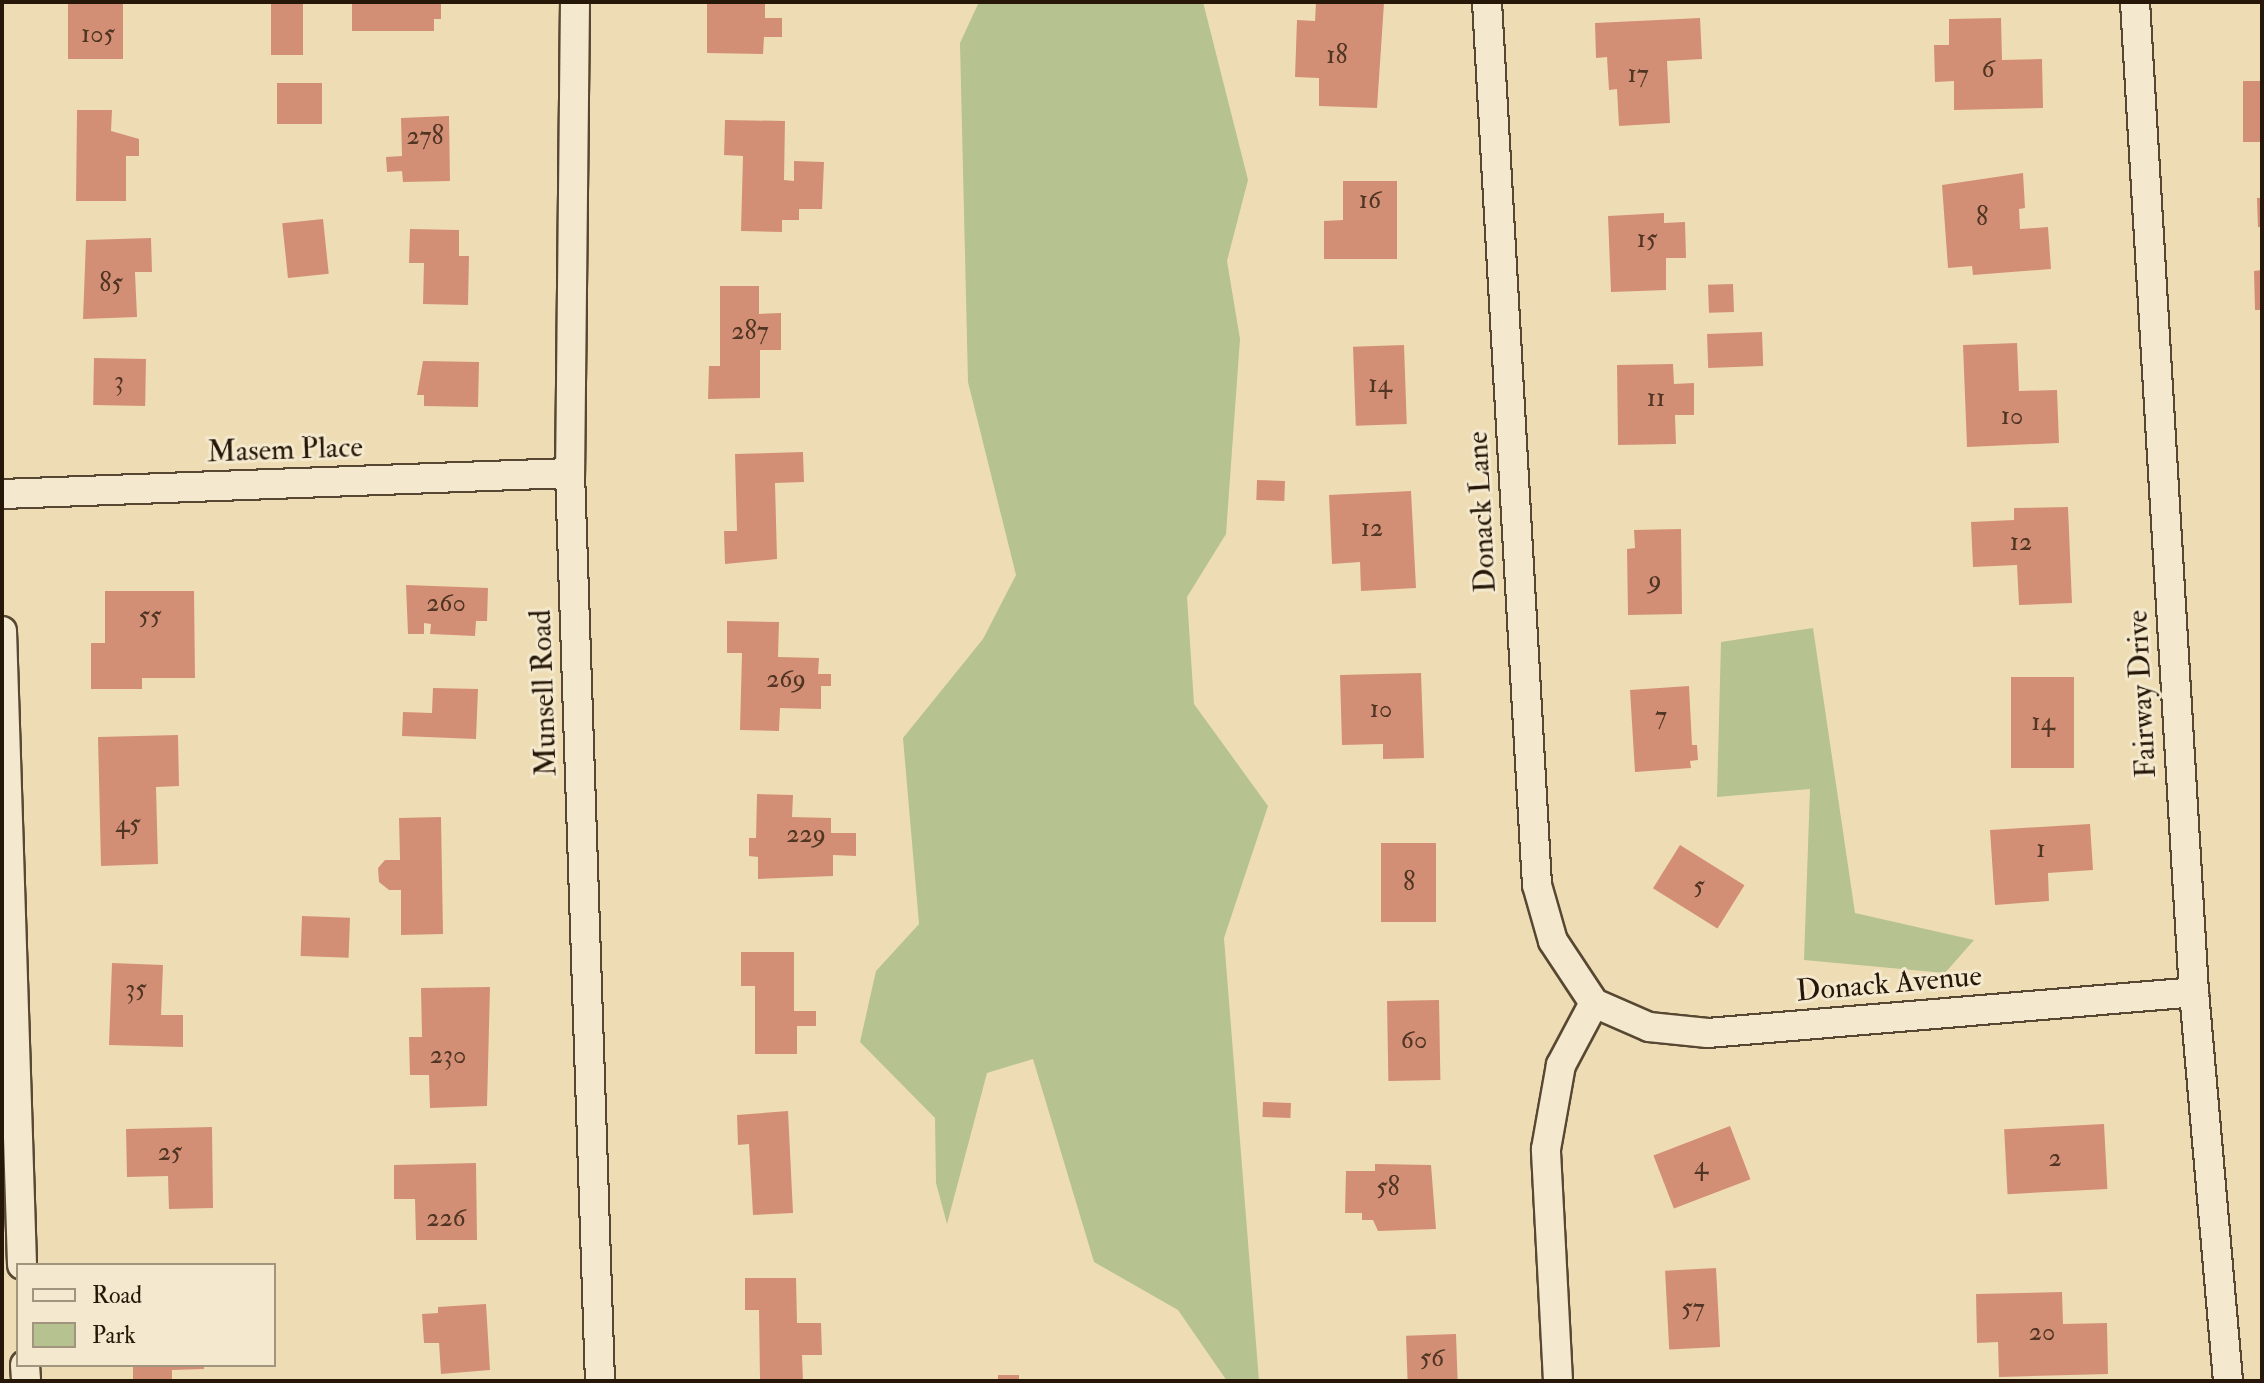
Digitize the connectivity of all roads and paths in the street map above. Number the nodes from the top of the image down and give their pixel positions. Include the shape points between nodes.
1 (575, 2) edge
2 (1487, 2) edge
3 (2135, 2) edge
4 (570, 473) junction
5 (2, 494) edge
6 (2, 631) edge
7 (2194, 992) junction
8 (1594, 1003) junction
9 (22, 1263) edge
10 (600, 1381) edge
11 (1558, 1381) edge
12 (2228, 1381) edge

1 - 4 street, Munsell Road
2 - 8 street, Donack Lane via 1537,885 1553,941
3 - 7 street, Fairway Drive
4 - 5 street, Masem Place
4 - 10 street, Munsell Road
6 - 9 street
7 - 8 street, Donack Avenue via 1708,1033 1649,1027
7 - 12 street, Fairway Drive
8 - 11 street via 1561,1065 1546,1149

